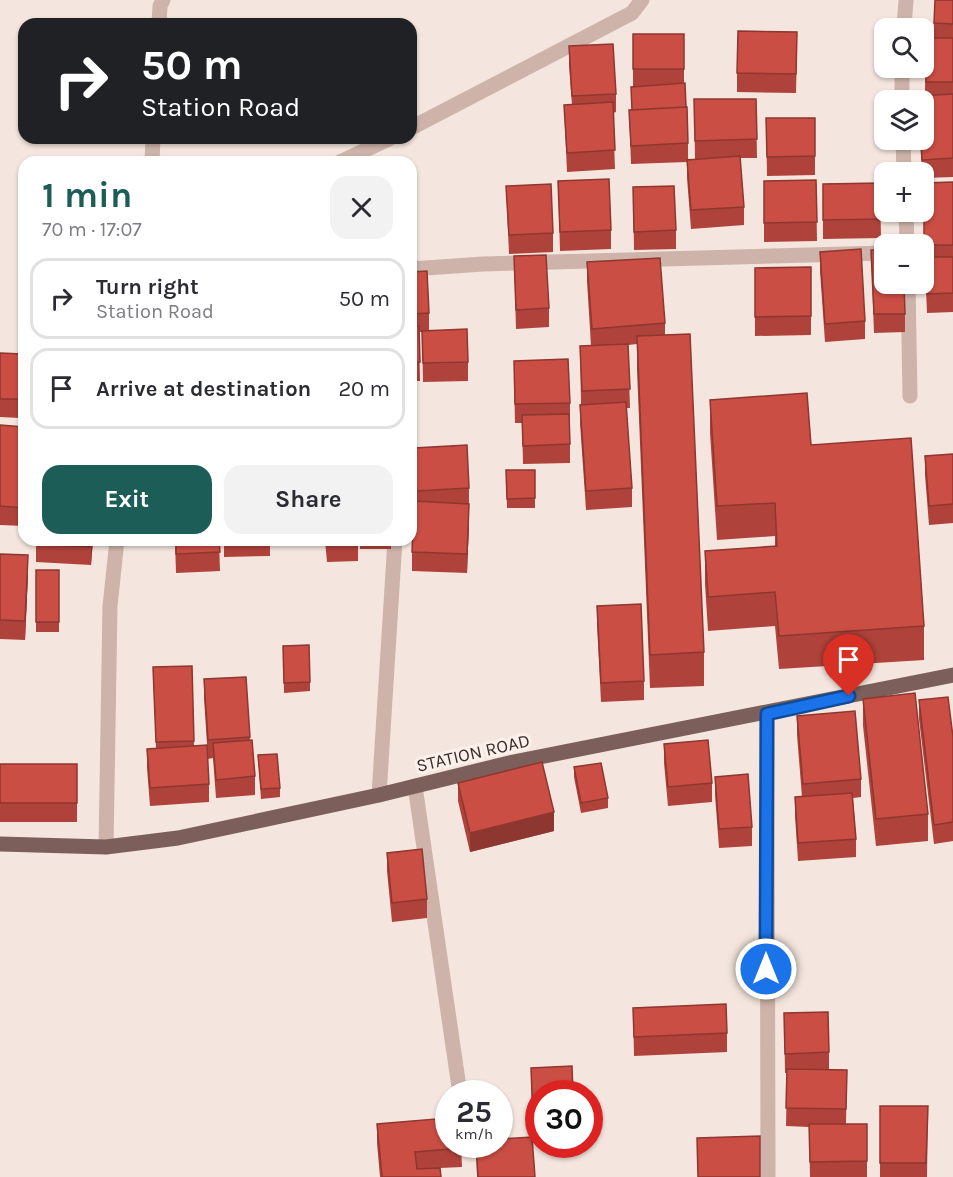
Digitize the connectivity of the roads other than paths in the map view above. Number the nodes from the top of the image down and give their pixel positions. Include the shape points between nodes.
1 (163, 0) edge
2 (642, 0) edge
3 (906, 0) edge
4 (159, 18) edge
5 (905, 18) edge
6 (417, 125) edge
7 (378, 144) edge
8 (353, 156) edge
9 (874, 253) edge
10 (417, 269) edge
11 (908, 294) edge
12 (910, 396) dead end
13 (116, 546) edge
14 (395, 546) edge
15 (953, 675) edge
16 (767, 714) junction
17 (415, 786) junction
18 (379, 795) junction
19 (0, 844) edge
20 (106, 848) junction
21 (458, 1080) edge
22 (768, 1177) edge

1 - 4 street
2 - 6 street via 632,13
3 - 5 street
7 - 8 street
9 - 10 street
11 - 12 street
13 - 20 street via 110,606
14 - 18 street
15 - 16 main road, STATION ROAD
16 - 17 main road, STATION ROAD via 509,763
16 - 22 street
17 - 18 main road, STATION ROAD
17 - 21 street
18 - 20 main road, STATION ROAD via 178,838
19 - 20 main road, STATION ROAD

